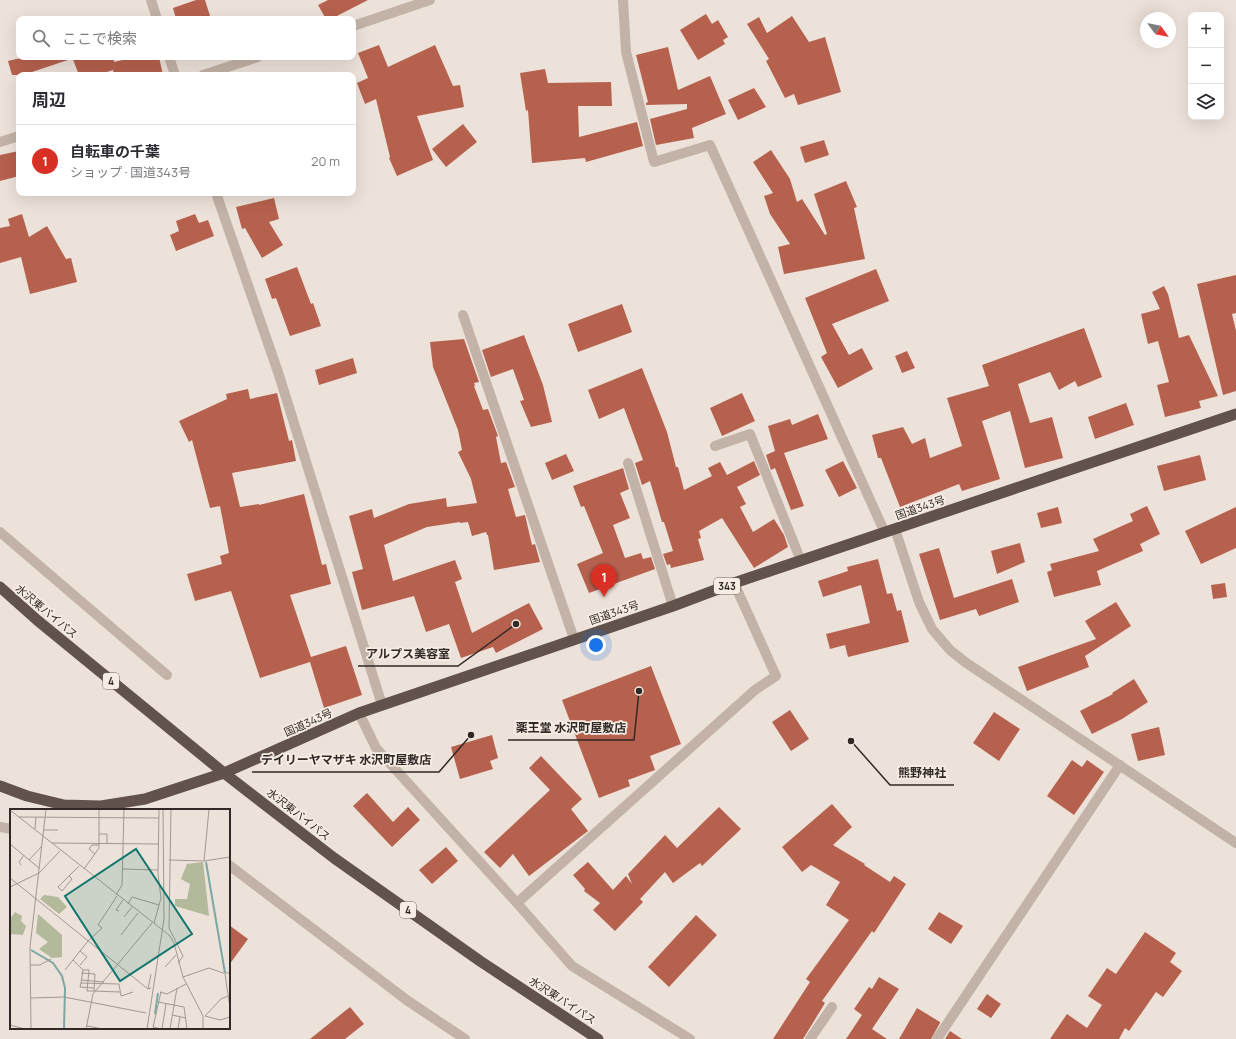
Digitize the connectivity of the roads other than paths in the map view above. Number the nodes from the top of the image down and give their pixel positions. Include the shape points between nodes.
1 (151, 0) edge
2 (430, 0) edge
3 (623, 0) edge
4 (416, 2) edge
5 (156, 16) edge
6 (356, 25) edge
7 (170, 60) edge
8 (249, 60) edge
9 (174, 72) edge
10 (212, 72) edge
11 (16, 137) edge
12 (0, 142) edge
13 (217, 196) edge
14 (463, 315) dead end
15 (1236, 414) edge
16 (715, 446) dead end
17 (628, 462) dead end
18 (890, 531) junction
19 (0, 532) edge
20 (801, 561) junction
21 (734, 583) junction
22 (0, 587) edge
23 (673, 606) junction
24 (574, 639) junction
25 (167, 675) dead end
26 (382, 705) junction
27 (359, 713) junction
28 (1120, 765) junction
29 (224, 773) junction
30 (0, 786) edge
31 (0, 827) edge
32 (10, 829) edge
33 (1236, 843) edge
34 (230, 866) edge
35 (517, 903) junction
36 (832, 1007) dead end
37 (465, 1039) edge
38 (598, 1039) edge
39 (690, 1039) edge
40 (810, 1039) edge
41 (937, 1039) edge

1 - 5 street
2 - 4 street
3 - 18 street via 626,52 654,162 710,145
4 - 6 street
7 - 9 street
8 - 10 street
11 - 12 street
13 - 26 street via 278,372
14 - 24 street
15 - 18 highway, 国道343号 / 343
16 - 20 street via 750,434
17 - 23 street
18 - 20 highway, 国道343号 / 343
18 - 28 street via 932,629 950,650
19 - 25 street
20 - 21 highway, 国道343号 / 343
21 - 23 highway, 国道343号 / 343
21 - 35 street via 776,676 755,690
22 - 29 highway, 水沢東バイパス / 4
23 - 24 highway, 国道343号 / 343
24 - 26 highway, 国道343号 / 343
26 - 27 highway, 国道343号 / 343
27 - 29 highway, 国道343号 / 343
27 - 35 street via 376,748
28 - 33 street
28 - 41 street
29 - 30 highway, 国道343号 / 343 via 145,799 101,806 64,805
29 - 38 highway, 水沢東バイパス / 4 via 334,858 480,961
31 - 32 street
34 - 37 street via 408,1001
35 - 39 street via 572,966
36 - 40 street

